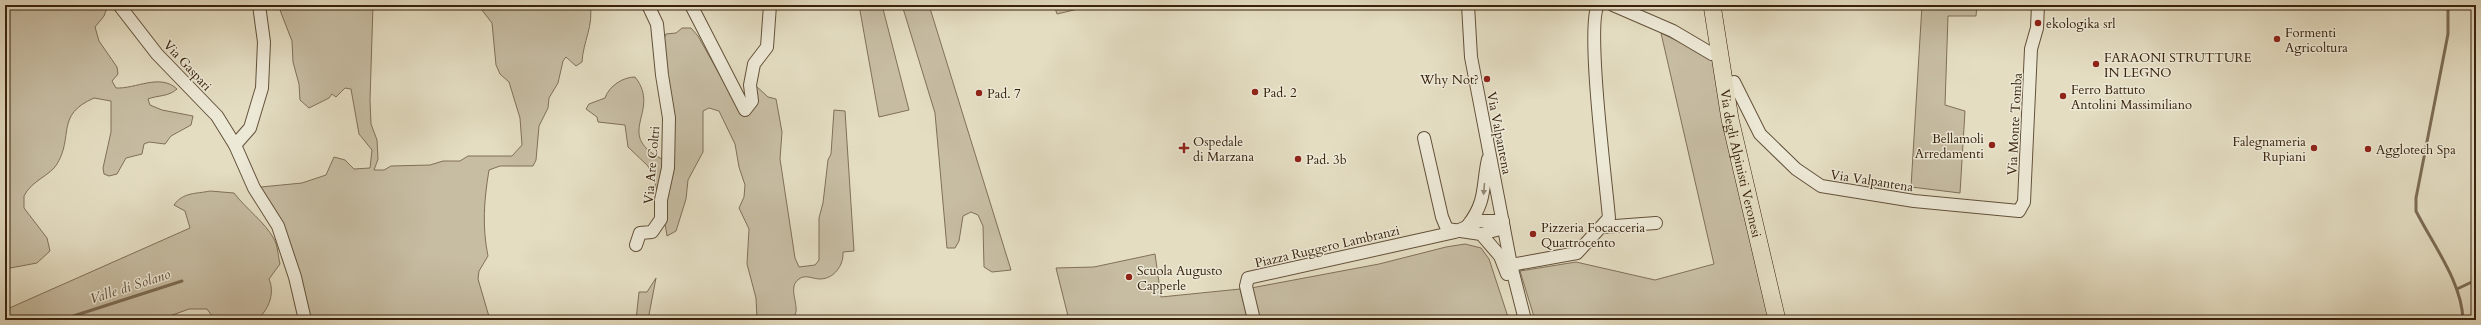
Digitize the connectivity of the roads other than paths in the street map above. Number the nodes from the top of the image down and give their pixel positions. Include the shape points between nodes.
1 (119, 5) edge
2 (259, 5) edge
3 (648, 5) edge
4 (692, 5) edge
5 (770, 5) edge
6 (1468, 5) edge
7 (1598, 5) edge
8 (1613, 5) edge
9 (1712, 5) edge
10 (2038, 5) edge
11 (1712, 54) dead end
12 (1734, 82) dead end
13 (1424, 138) dead end
14 (235, 145) junction
15 (1489, 151) junction
16 (1986, 209) joint
17 (1656, 223) dead end
18 (1503, 224) junction
19 (1468, 225) junction
20 (1602, 227) junction
21 (1455, 232) junction
22 (1481, 234) junction
23 (636, 245) dead end
24 (1511, 265) junction
25 (1518, 302) junction
26 (305, 320) edge
27 (1254, 320) edge
28 (1525, 320) edge
29 (1777, 320) edge

1 - 14 street, Via Gaspari via 157,54 217,116
2 - 14 street via 264,42 262,88 250,128
3 - 23 street, Via Are Coltri via 657,24 669,118 668,168 661,200 661,219 652,232 640,234
4 - 5 street via 744,110 752,101 750,86 754,64 767,47
6 - 15 street, Via Valpantena via 1471,57
7 - 20 street via 1594,16 1596,66 1609,218
8 - 11 street via 1673,31
9 - 29 highway, Via degli Alpinisti Veronesi via 1730,119
10 - 16 street, Via Monte Tomba via 2037,28 2031,49 2024,202 2019,211
12 - 16 street, Via Valpantena via 1760,134 1796,169 1822,186
13 - 21 street via 1442,217 1447,229
14 - 26 street, Via Gaspari via 254,188 278,226 295,277
15 - 18 street, Via Valpantena
15 -> 19 street, Piazza Ruggero Lambranzi via 1483,197 1479,211
17 - 20 street
18 - 19 street, Piazza Ruggero Lambranzi via 1488,219
18 - 22 street, Piazza Ruggero Lambranzi
18 - 24 street, Via Valpantena
19 - 21 street, Piazza Ruggero Lambranzi
20 - 24 street via 1577,253
21 - 22 street, Piazza Ruggero Lambranzi
21 - 27 street, Piazza Ruggero Lambranzi via 1248,278 1246,286
22 - 25 street via 1500,256
24 - 25 street, Via Valpantena
25 - 28 street, Via Valpantena

